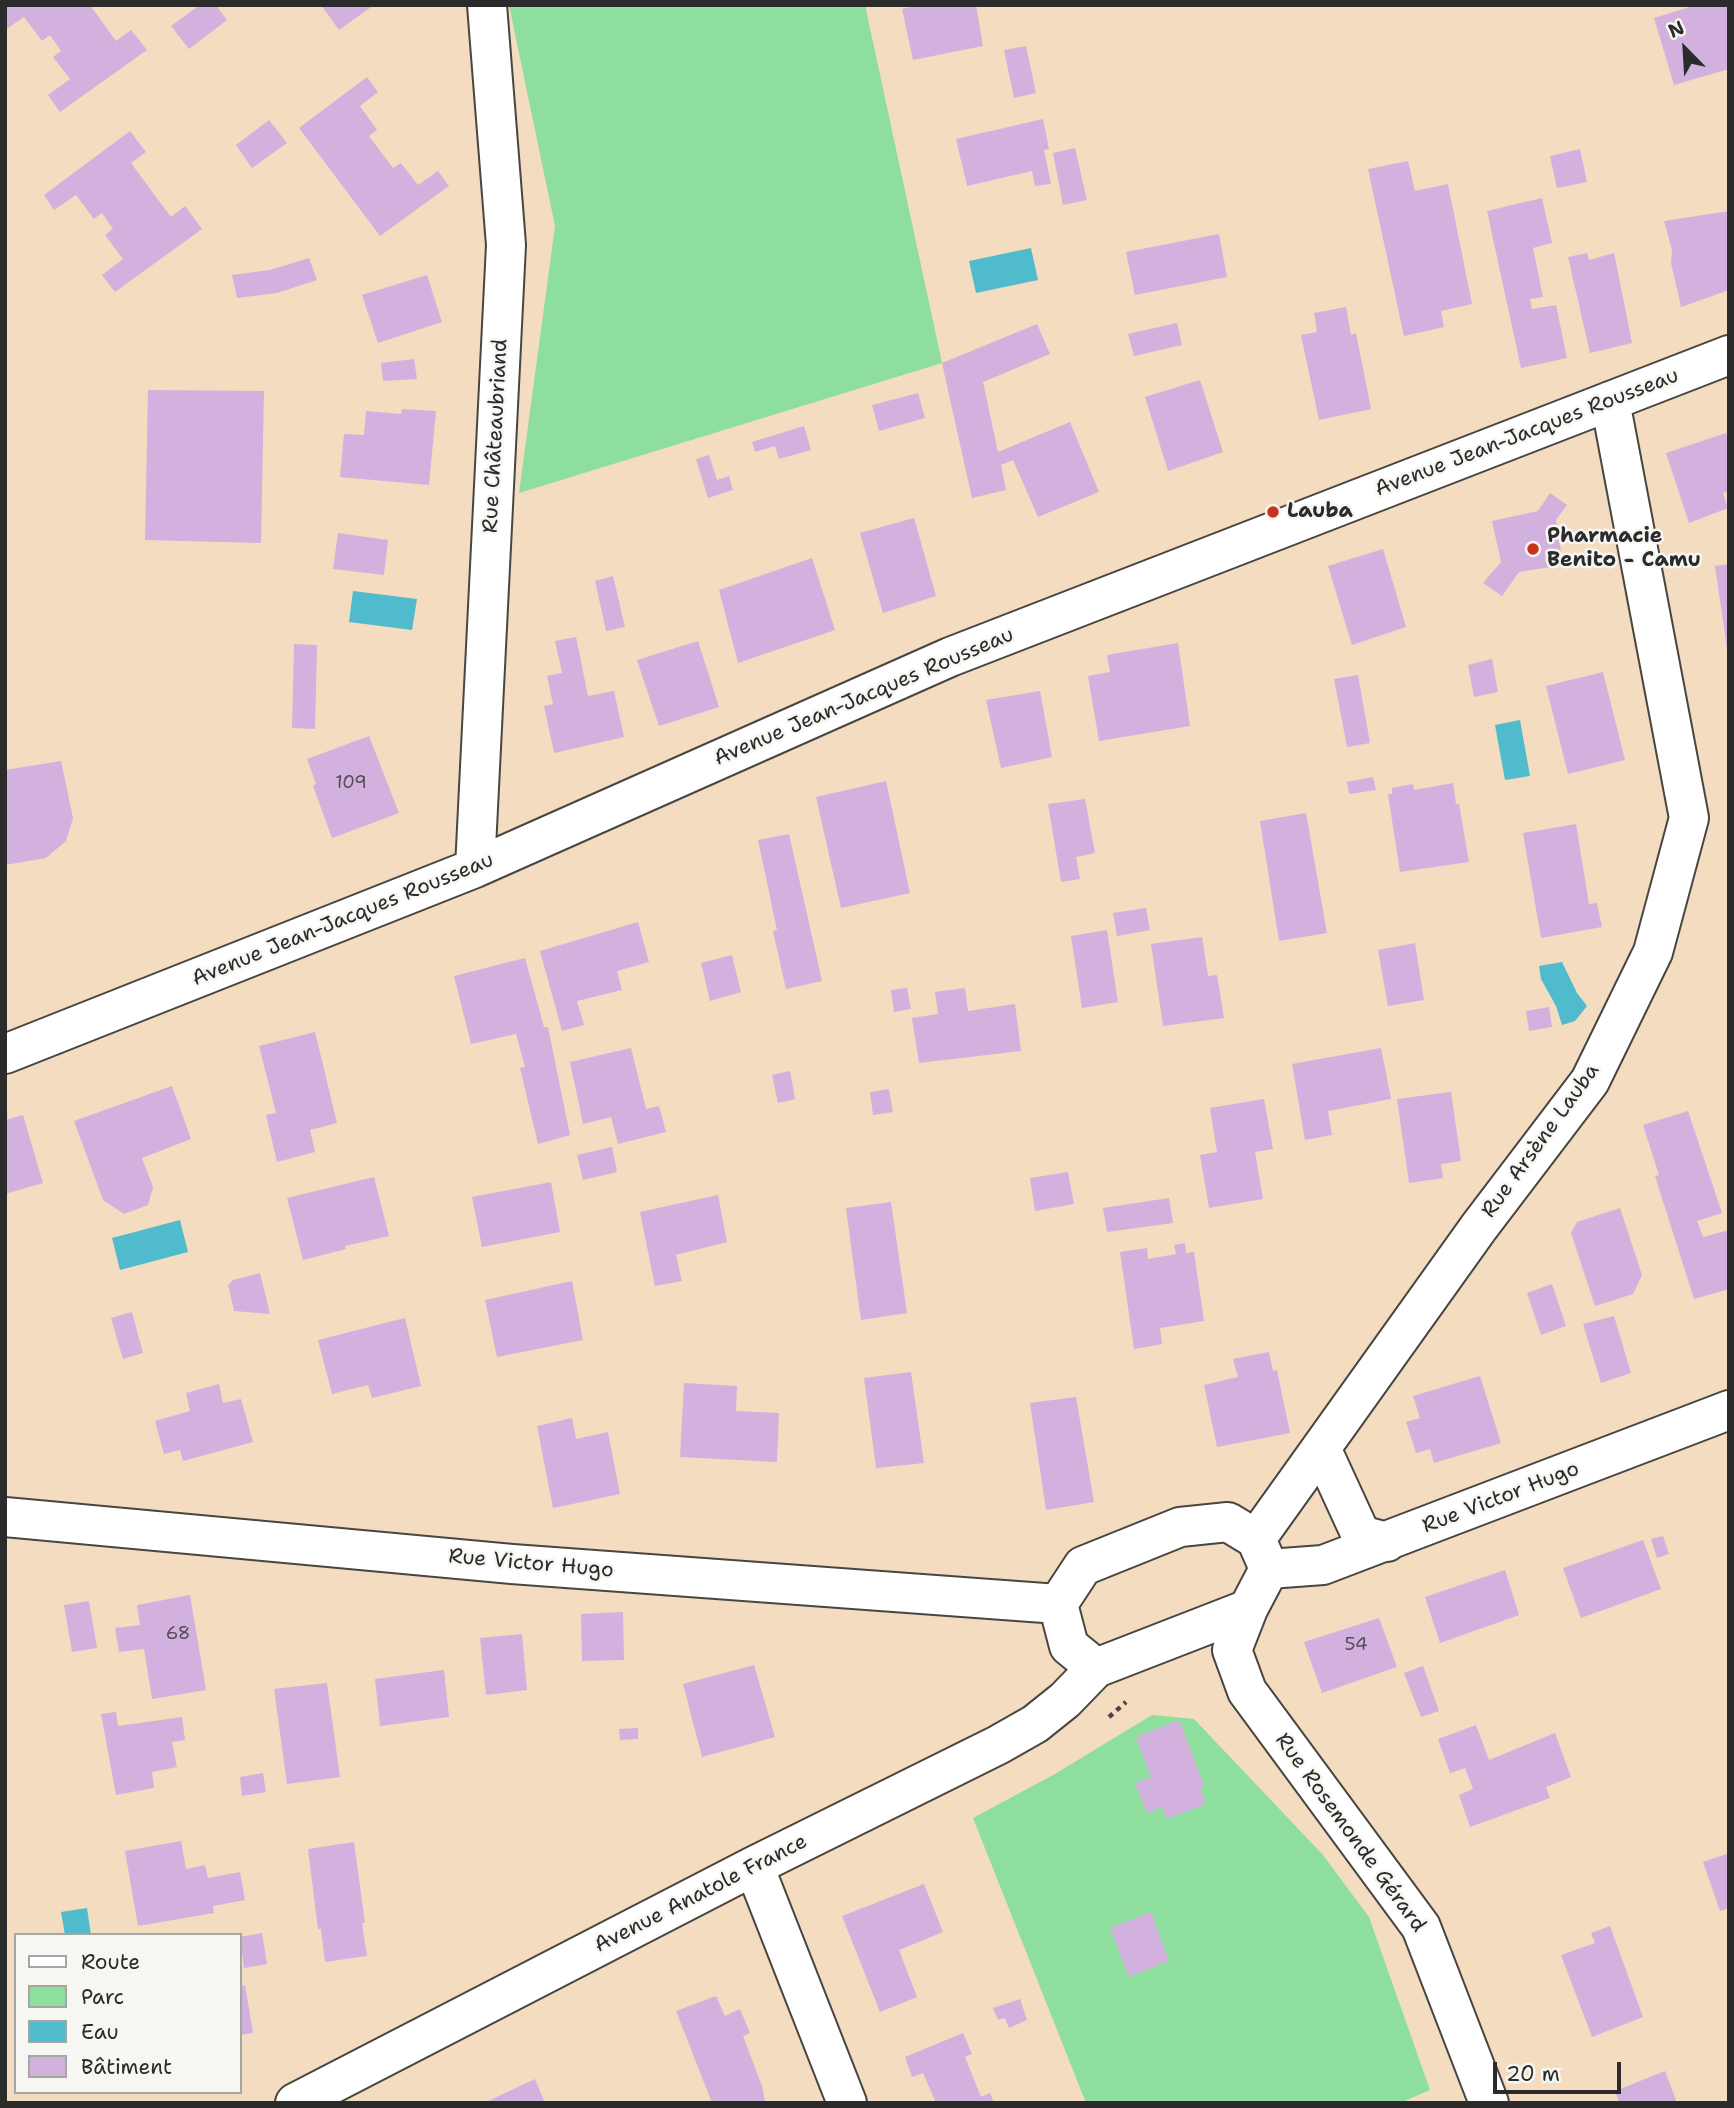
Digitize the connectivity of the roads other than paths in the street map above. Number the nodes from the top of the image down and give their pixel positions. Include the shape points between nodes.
1 (487, 5) edge
2 (1729, 355) edge
3 (1610, 401) junction
4 (475, 868) junction
5 (5, 1054) edge
6 (1729, 1410) edge
7 (1321, 1448) junction
8 (5, 1517) edge
9 (1387, 1542) junction
10 (1263, 1554) junction
11 (1058, 1604) junction
12 (1248, 1609) junction
13 (1096, 1668) junction
14 (754, 1866) junction
15 (295, 2103) edge
16 (848, 2103) edge
17 (1489, 2103) edge

1 - 4 street, Rue Châteaubriand via 506,245
2 - 3 street, Avenue Jean-Jacques Rousseau
3 - 4 street, Avenue Jean-Jacques Rousseau via 950,657
3 - 7 street, Rue Arsène Lauba via 1689,818 1653,952 1590,1081
4 - 5 street, Avenue Jean-Jacques Rousseau
6 - 9 street, Rue Victor Hugo
7 - 9 street via 1361,1535
7 - 10 street, Rue Arsène Lauba
8 - 11 street, Rue Victor Hugo via 512,1564
9 - 10 street, Rue Victor Hugo via 1323,1565
10 - 11 street via 1228,1522 1180,1527 1083,1566
10 - 12 street, Rue Rosemonde Gérard
11 - 13 street via 1069,1646
12 - 13 street
12 - 17 street, Rue Rosemonde Gérard via 1232,1650 1247,1691 1421,1927
13 - 14 street, Avenue Anatole France via 1035,1724
14 - 15 street, Avenue Anatole France
14 - 16 street

